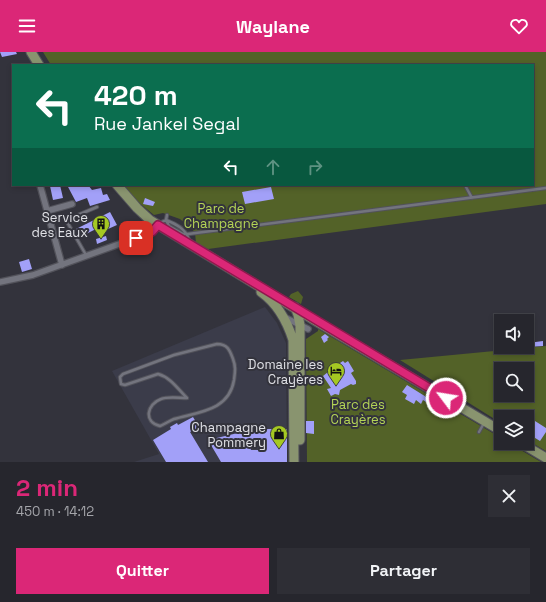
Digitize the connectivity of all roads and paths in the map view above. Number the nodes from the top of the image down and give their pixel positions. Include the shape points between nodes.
1 (31, 52) edge
2 (37, 52) edge
3 (38, 64) edge
4 (44, 64) edge
5 (40, 186) edge
6 (112, 186) edge
7 (118, 186) edge
8 (466, 187) dead end
9 (546, 188) edge
10 (472, 198) junction
11 (72, 204) dead end
12 (97, 207) dead end
13 (47, 211) junction
14 (167, 214) dead end
15 (161, 226) junction
16 (188, 234) junction
17 (190, 244) junction
18 (86, 256) junction
19 (62, 265) junction
20 (0, 282) edge
21 (295, 307) junction
22 (282, 315) junction
23 (307, 315) junction
24 (300, 325) junction
25 (187, 398) joint
26 (485, 421) junction
27 (494, 427) edge
28 (479, 432) dead end
29 (533, 450) edge
30 (546, 458) edge
31 (294, 462) edge
32 (300, 462) edge

1 - 3 main road
2 - 4 main road
5 - 13 street
6 - 15 main road via 125,203
7 - 15 main road via 137,208
8 - 10 lane
9 - 10 lane
10 - 16 lane
11 - 13 street
12 - 18 lane via 66,220
13 - 19 street
14 - 15 lane
15 - 16 lane
15 - 16 lane via 178,226
15 - 17 main road
15 - 18 street via 148,234
15 - 22 main road via 257,289 271,300
16 - 17 lane
17 - 21 main road
18 - 19 street
19 - 20 street
21 - 22 street via 287,308
21 - 23 main road
21 - 24 main road
22 - 24 street
22 - 31 main road via 291,333 293,349
23 - 24 street via 308,329
23 - 26 main road
24 - 32 main road
25 - 25 lane via 159,400 150,409 149,418 155,425 160,426 217,407 224,402 233,386 236,368 229,349 223,344 174,355 120,377 121,384 125,385 158,374
26 - 27 main road
26 - 28 lane
29 - 30 main road

